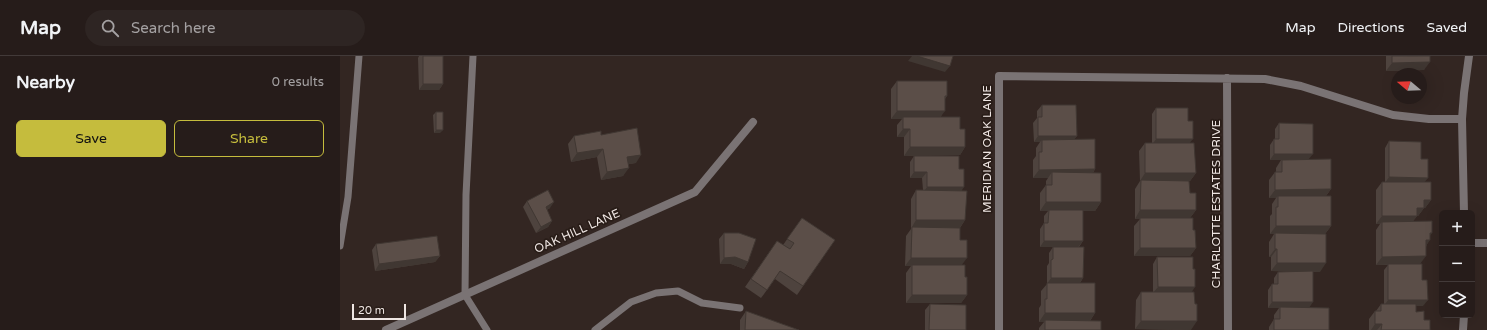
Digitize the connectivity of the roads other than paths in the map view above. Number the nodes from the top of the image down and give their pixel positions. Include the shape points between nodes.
1 (359, 56) edge
2 (473, 56) edge
3 (1469, 56) edge
4 (1227, 78) junction
5 (1462, 119) junction
6 (753, 122) dead end
7 (1464, 210) edge
8 (1475, 243) edge
9 (1487, 243) edge
10 (340, 246) edge
11 (466, 295) junction
12 (740, 308) dead end
13 (1464, 318) edge
14 (386, 330) edge
15 (487, 330) edge
16 (595, 330) edge
17 (999, 330) edge
18 (1228, 330) edge
19 (1463, 330) edge

1 - 10 lane via 348,197
2 - 11 lane via 466,195
3 - 5 street
4 - 5 street, MERIDIAN OAK LANE via 1264,79 1301,86 1393,115
4 - 17 street, MERIDIAN OAK LANE via 999,76
4 - 18 street, CHARLOTTE ESTATES DRIVE
5 - 7 street
6 - 11 street, OAK HILL LANE via 695,192
8 - 9 street
11 - 14 street, OAK HILL LANE
11 - 15 lane
12 - 16 lane via 702,303 678,291 656,293 631,302
13 - 19 street

